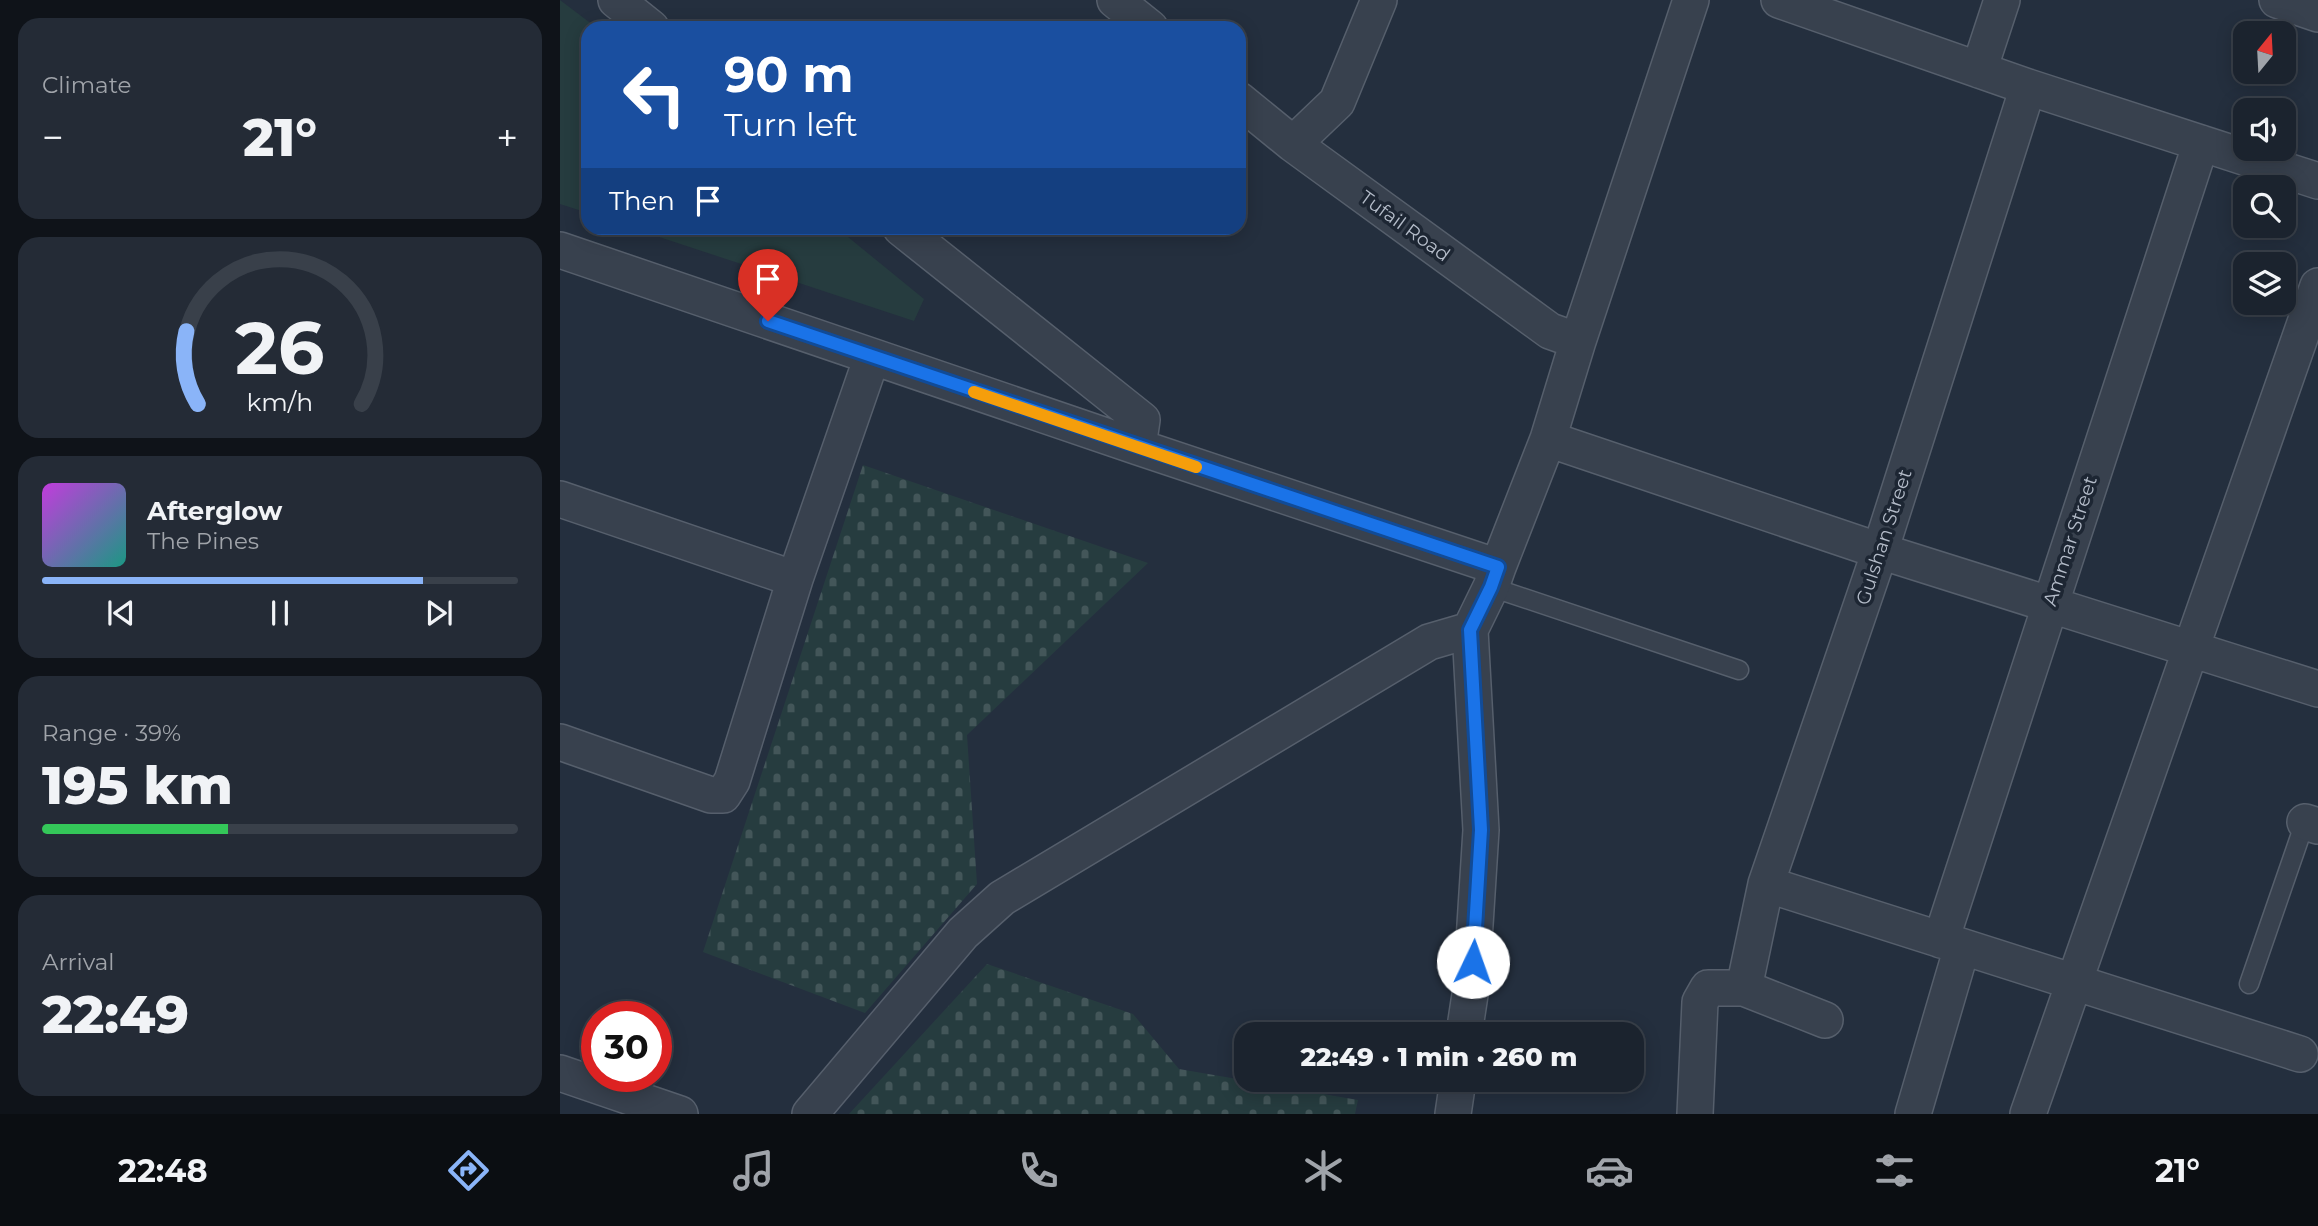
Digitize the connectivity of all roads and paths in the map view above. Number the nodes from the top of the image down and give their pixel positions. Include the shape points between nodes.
1 (616, 0) edge
2 (1115, 0) edge
3 (1379, 0) edge
4 (1692, 0) edge
5 (1779, 0) edge
6 (2002, 0) edge
7 (2277, 0) edge
8 (2318, 14) edge
9 (642, 21) edge
10 (1141, 21) edge
11 (1979, 70) junction
12 (2028, 87) junction
13 (1246, 106) edge
14 (2201, 143) junction
15 (1293, 144) junction
16 (2318, 181) edge
17 (910, 235) edge
18 (560, 250) edge
19 (2318, 286) edge
20 (1578, 341) junction
21 (872, 357) junction
22 (1548, 439) junction
23 (1138, 447) junction
24 (560, 499) edge
25 (1880, 551) junction
26 (1494, 577) junction
27 (795, 579) junction
28 (2050, 604) junction
29 (1470, 630) junction
30 (2191, 651) junction
31 (1739, 670) dead end
32 (2318, 689) edge
33 (560, 742) edge
34 (2311, 824) edge
35 (1766, 884) junction
36 (1951, 943) junction
37 (2073, 982) junction
38 (2249, 984) dead end
39 (1744, 988) junction
40 (1825, 1020) dead end
41 (1466, 1022) edge
42 (2300, 1054) dead end
43 (560, 1073) edge
44 (1456, 1092) edge
45 (680, 1114) edge
46 (810, 1114) edge
47 (1453, 1114) edge
48 (1695, 1114) edge
49 (1913, 1114) edge
50 (2028, 1114) edge

1 - 9 street
2 - 10 street
3 - 15 street via 1337,102
4 - 20 street
5 - 11 street
6 - 11 street
7 - 8 street
11 - 12 street
12 - 14 street
12 - 25 street, Gulshan Street
13 - 15 street, Tufail Road
14 - 16 street
14 - 28 street, Ammar Street
15 - 20 street, Tufail Road via 1550,331
17 - 23 street via 1142,420
18 - 21 street
19 - 30 street
20 - 22 street
21 - 23 street
21 - 27 street
22 - 25 street
22 - 26 street
23 - 26 street
24 - 27 street
25 - 28 street
25 - 35 street, Gulshan Street
26 - 29 street
26 - 31 lane
27 - 33 street via 733,781 723,795 711,795
28 - 30 street
28 - 36 street, Ammar Street
29 - 41 street via 1481,830
29 - 46 street via 1429,642 1002,898 962,933
30 - 32 street
30 - 37 street
34 - 38 lane
35 - 36 street
35 - 39 street, Gulshan Street
36 - 37 street
36 - 49 street, Ammar Street
37 - 42 street
37 - 50 street
39 - 40 street
39 - 48 street via 1708,988 1700,1002
43 - 45 street
44 - 47 street

